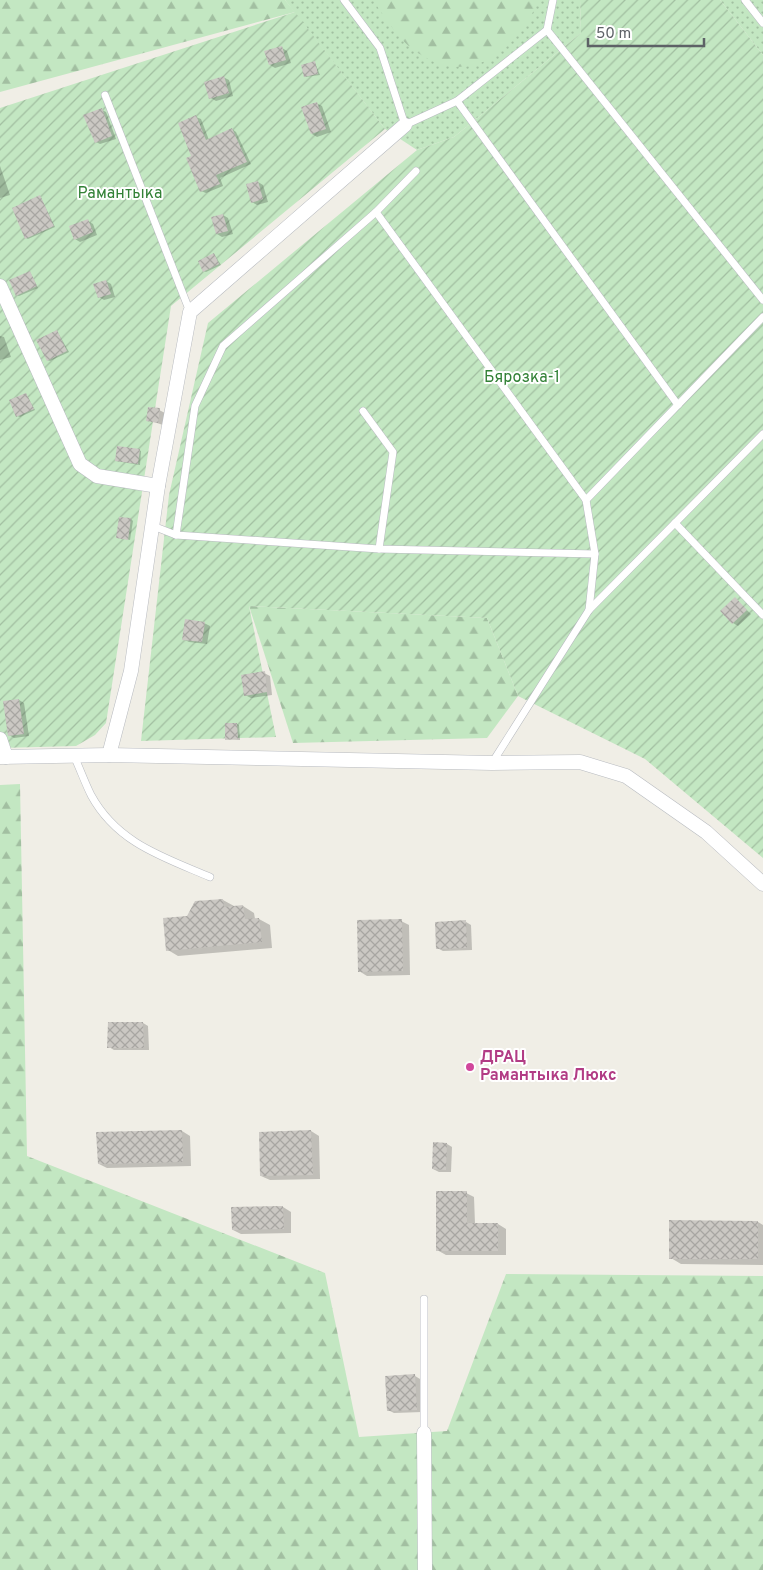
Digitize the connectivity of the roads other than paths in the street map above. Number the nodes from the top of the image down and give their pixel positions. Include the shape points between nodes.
1 (344, 0) edge
2 (554, 0) edge
3 (745, 0) edge
4 (763, 23) edge
5 (547, 30) junction
6 (105, 94) dead end
7 (457, 101) junction
8 (406, 125) junction
9 (416, 172) dead end
10 (376, 212) junction
11 (0, 286) edge
12 (763, 300) edge
13 (190, 312) junction
14 (763, 317) edge
15 (678, 405) junction
16 (363, 411) dead end
17 (763, 434) edge
18 (158, 486) junction
19 (586, 500) junction
20 (675, 523) junction
21 (153, 526) junction
22 (176, 535) junction
23 (379, 549) junction
24 (595, 554) junction
25 (589, 610) junction
26 (763, 615) edge
27 (0, 739) edge
28 (109, 754) junction
29 (74, 756) junction
30 (3, 757) edge
31 (492, 763) junction
32 (210, 877) dead end
33 (763, 884) edge
34 (424, 1299) dead end
35 (424, 1433) joint
36 (425, 1570) edge

1 - 8 lane via 380,48
2 - 5 lane
3 - 4 lane
5 - 7 lane
5 - 12 lane
6 - 13 lane
7 - 8 lane
7 - 15 lane
8 - 13 street
9 - 10 lane
10 - 19 lane
10 - 22 lane via 223,346 196,406
11 - 18 street via 80,464 97,476
13 - 18 street
14 - 15 lane
15 - 19 lane
16 - 23 lane via 393,452
17 - 20 lane
18 - 21 street
19 - 24 lane
20 - 25 lane
20 - 26 lane
21 - 22 lane
21 - 28 street via 131,671
22 - 23 lane
23 - 24 lane
24 - 25 lane
25 - 31 lane
27 - 30 street
28 - 29 street
28 - 31 street
29 - 30 street
29 - 32 lane via 92,796 116,828 131,841
31 - 33 street via 580,762 626,776 706,832
34 - 35 lane
35 - 36 street

